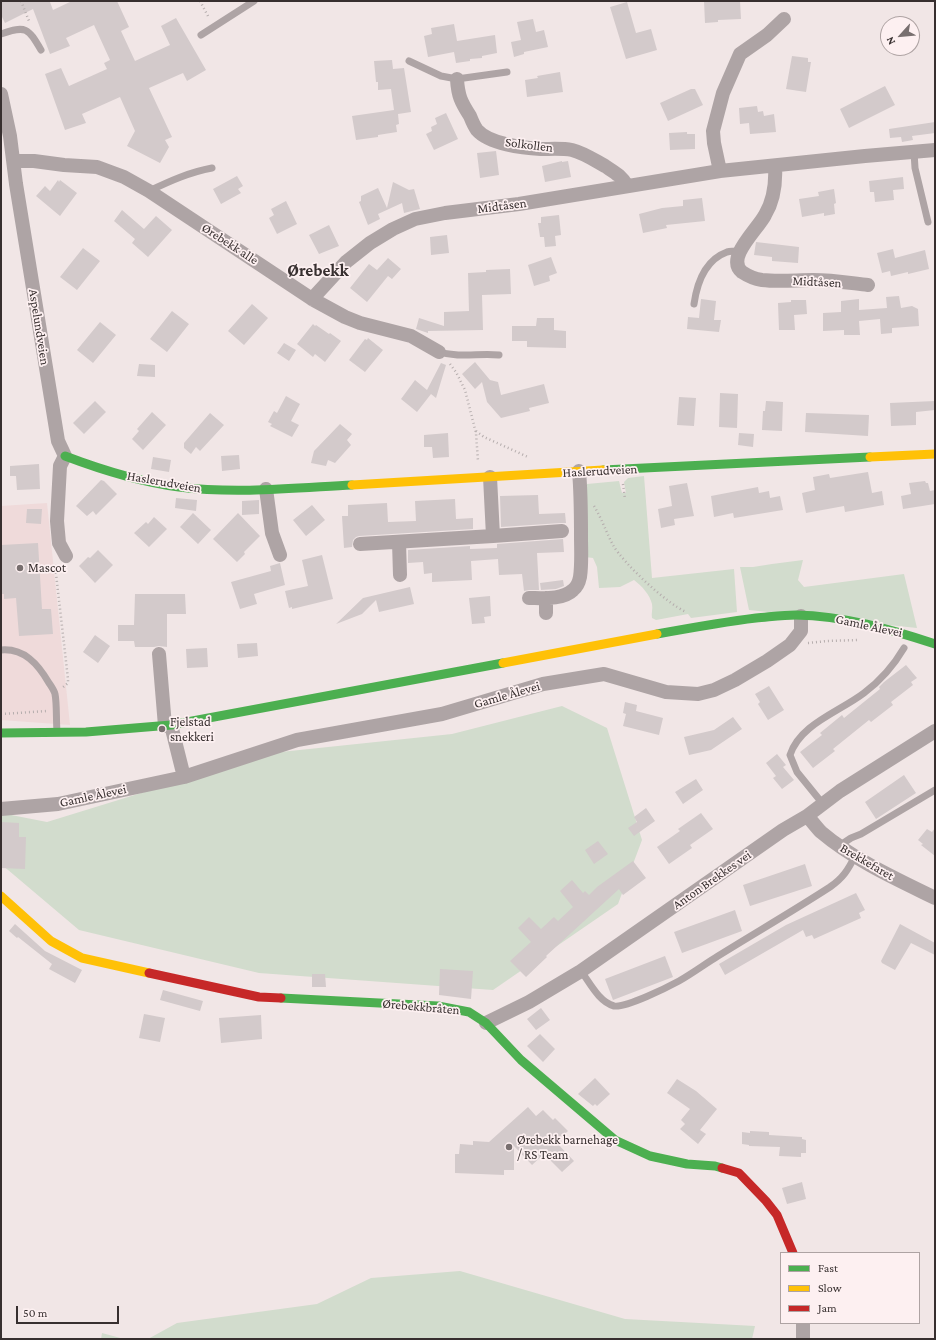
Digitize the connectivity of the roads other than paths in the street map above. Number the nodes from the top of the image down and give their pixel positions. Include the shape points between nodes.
1 (254, 1) edge
2 (784, 19) dead end
3 (1, 34) edge
4 (201, 35) dead end
5 (41, 50) dead end
6 (409, 61) dead end
7 (507, 72) dead end
8 (457, 79) junction
9 (1, 94) edge
10 (935, 150) edge
11 (914, 152) junction
12 (14, 161) junction
13 (775, 166) junction
14 (212, 168) dead end
15 (720, 171) junction
16 (627, 186) junction
17 (149, 191) junction
18 (928, 222) dead end
19 (740, 251) junction
20 (868, 285) dead end
21 (312, 299) junction
22 (694, 304) dead end
23 (439, 352) joint
24 (499, 355) dead end
25 (935, 454) edge
26 (65, 456) junction
27 (579, 471) junction
28 (485, 477) junction
29 (266, 489) junction
30 (562, 531) dead end
31 (493, 536) junction
32 (399, 542) junction
33 (360, 544) dead end
34 (280, 555) dead end
35 (66, 556) dead end
36 (400, 575) dead end
37 (528, 598) dead end
38 (546, 598) junction
39 (546, 613) dead end
40 (801, 616) junction
41 (935, 644) edge
42 (904, 648) dead end
43 (1, 650) edge
44 (159, 654) dead end
45 (168, 726) junction
46 (935, 731) edge
47 (1, 733) edge
48 (57, 734) junction
49 (184, 777) junction
50 (935, 790) edge
51 (823, 804) junction
52 (1, 809) edge
53 (807, 816) junction
54 (839, 846) junction
55 (855, 856) junction
56 (1, 896) edge
57 (935, 898) edge
58 (581, 971) junction
59 (486, 1023) junction
60 (793, 1252) edge
61 (803, 1324) edge
62 (803, 1339) edge

1 - 4 lane
2 - 15 street via 740,54 725,87 716,114 714,131
3 - 5 lane via 17,28 26,31
6 - 8 lane via 442,76
7 - 8 lane
8 - 16 street, Solkollen via 458,94 466,109 478,130 490,139 539,149 572,150 617,173
9 - 12 street, Aspelundveien
10 - 11 street, Midtåsen
11 - 13 street, Midtåsen
11 - 18 lane via 915,168
12 - 17 street, Ørebekk alle via 97,167 124,177
12 - 26 street, Aspelundveien via 58,441
13 - 15 street, Midtåsen
13 - 19 street via 774,190 765,216
14 - 17 lane via 178,178
15 - 16 street, Midtåsen
16 - 21 street, Midtåsen via 445,213 415,220 370,243 346,262
17 - 21 street, Ørebekk alle
19 - 20 street, Midtåsen via 737,261 740,270 747,276 761,280 815,280
19 - 22 lane via 728,252 712,261 701,274
21 - 23 street, Ørebekk alle via 344,317 411,336
23 - 24 lane
25 - 27 street, Haslerudveien
26 - 29 street, Haslerudveien via 143,481 179,487 216,490
26 - 35 street via 60,466 57,521 59,543
27 - 28 street, Haslerudveien
27 - 38 street via 580,577 577,587 572,592
28 - 29 street, Haslerudveien
28 - 31 street
29 - 34 street via 272,533
30 - 31 street
31 - 32 street
32 - 33 street
32 - 36 street
37 - 38 street
38 - 39 street
40 - 41 street, Gamle Ålevei via 857,621
40 - 45 street, Gamle Ålevei via 735,620
40 - 49 street, Gamle Ålevei via 801,631 790,645 735,680 714,690 698,694 666,692 604,674 596,675 543,684 442,714 298,740
42 - 51 lane via 892,666 871,687 807,731 792,749 790,756 796,772
43 - 48 lane via 9,649 24,654 46,678 55,693
44 - 45 street
45 - 48 street, Gamle Ålevei
45 - 49 street
46 - 51 street, Anton Brekkes vei
47 - 48 street, Gamle Ålevei
49 - 52 street, Gamle Ålevei via 58,804
50 - 54 lane
51 - 53 street, Anton Brekkes vei
53 - 54 street, Brekkefaret via 820,831
53 - 58 street, Anton Brekkes vei via 782,830
54 - 55 street, Brekkefaret
55 - 57 street, Brekkefaret
55 - 58 lane via 846,873 830,887 681,980 626,1005 606,1003
56 - 59 street, Ørebekkbråten via 51,941 82,958 259,997 438,1006 470,1012
58 - 59 street, Anton Brekkes vei via 529,1002
59 - 60 street, Ørebekkbråten via 521,1060 615,1140 650,1156 687,1164 715,1166 739,1173 777,1215
61 - 62 street

